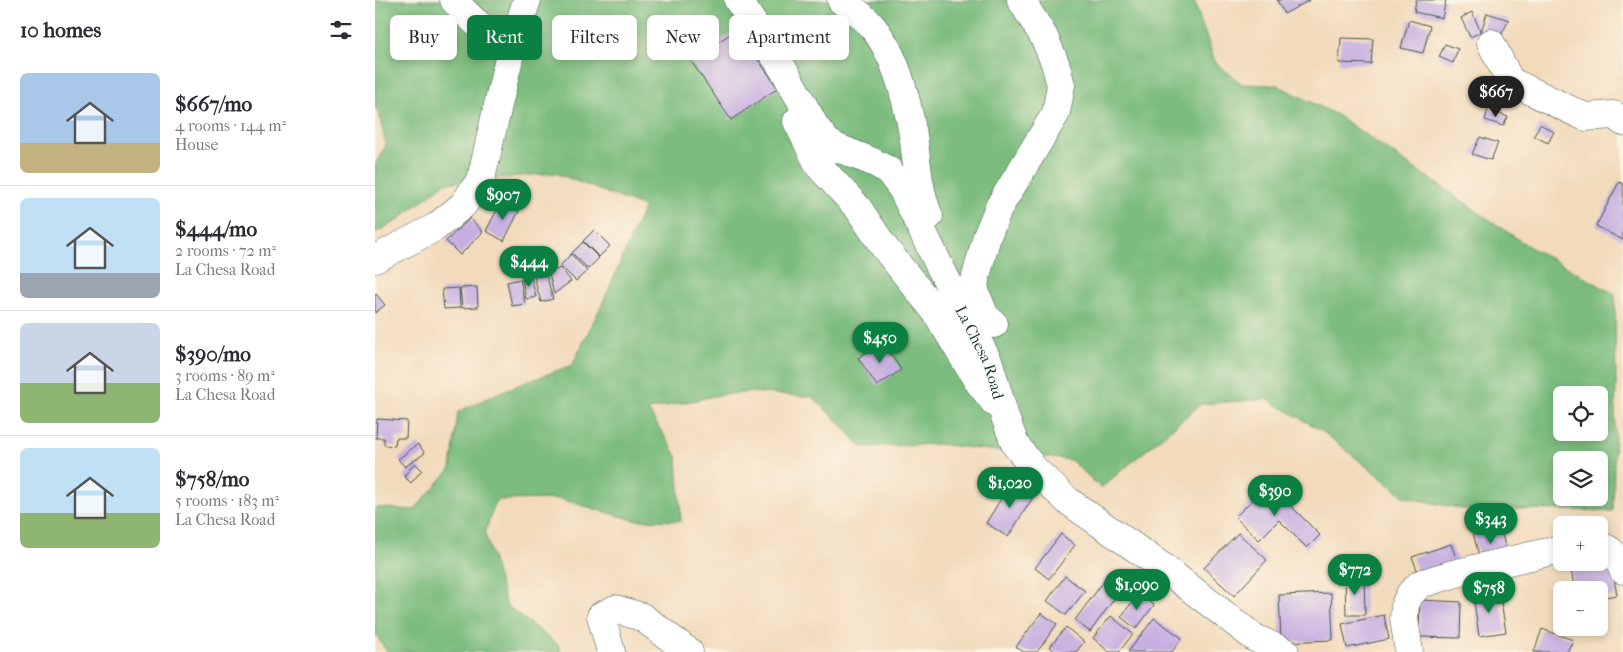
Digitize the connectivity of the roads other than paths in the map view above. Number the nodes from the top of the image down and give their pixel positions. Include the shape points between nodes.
1 (454, 0) edge
2 (527, 0) edge
3 (738, 0) edge
4 (841, 0) edge
5 (1021, 0) edge
6 (467, 15) edge
7 (522, 15) edge
8 (1491, 43) dead end
9 (508, 60) edge
10 (785, 72) junction
11 (1623, 122) edge
12 (375, 260) edge
13 (982, 326) junction
14 (1005, 417) junction
15 (1608, 550) edge
16 (1553, 551) edge
17 (1623, 570) edge
18 (611, 652) edge
19 (689, 652) edge
20 (1285, 652) edge
21 (1392, 652) edge
22 (1409, 652) edge
23 (1414, 652) edge

1 - 6 street
2 - 7 street
3 - 10 street, La Chesa Road
4 - 13 street via 871,25 888,50 900,80 911,124 920,187 927,210 946,256
5 - 13 street via 1044,37 1061,85 1056,113 999,207 987,236 977,272 987,281 998,312
8 - 11 street via 1510,81 1585,117 1614,116
9 - 12 street via 481,179 463,205 436,227
10 - 13 street, La Chesa Road via 827,142 887,170 902,189
10 - 14 street via 797,121 819,166 858,208 884,247 936,312 977,380
13 - 14 street, La Chesa Road
14 - 20 street, La Chesa Road via 1015,444 1034,469 1067,501 1164,568 1255,638
15 - 17 street via 1619,558
16 - 22 street via 1420,584 1409,594 1405,604
18 - 19 street via 601,616 615,609 643,617
21 - 22 street
22 - 23 street

